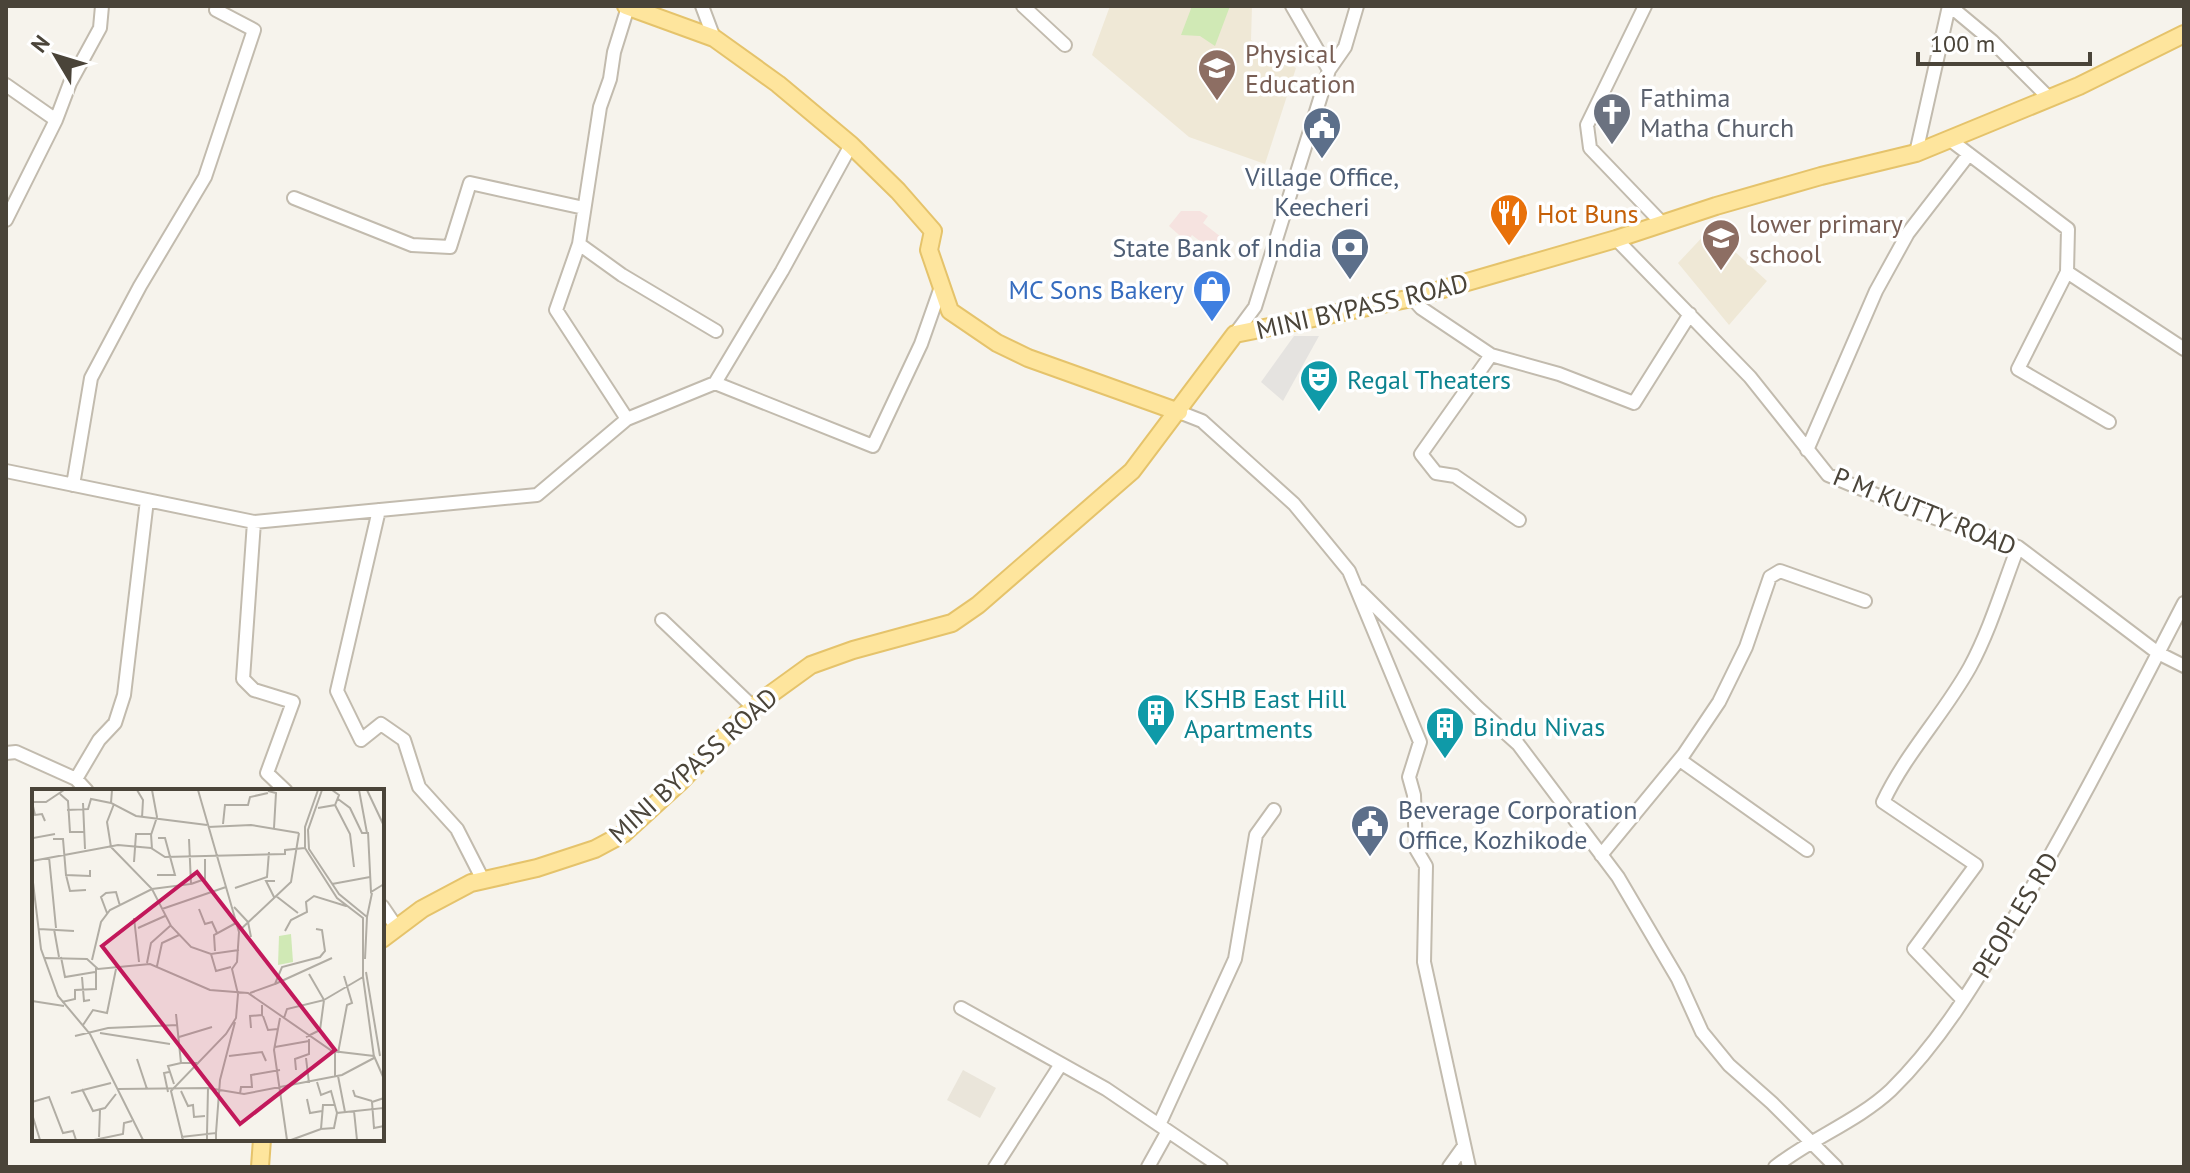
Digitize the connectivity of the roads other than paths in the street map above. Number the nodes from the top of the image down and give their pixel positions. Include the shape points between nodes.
1 (102, 6) edge
2 (218, 6) edge
3 (627, 6) edge
4 (702, 6) edge
5 (1023, 6) edge
6 (1292, 6) edge
7 (1357, 6) edge
8 (1645, 6) edge
9 (1949, 6) edge
10 (2184, 34) edge
11 (714, 38) junction
12 (1065, 45) dead end
13 (1329, 70) junction
14 (6, 85) edge
15 (2049, 98) junction
16 (56, 120) junction
17 (1949, 139) junction
18 (851, 145) junction
19 (1916, 153) junction
20 (1969, 154) junction
21 (294, 198) dead end
22 (584, 208) junction
23 (6, 220) edge
24 (1661, 222) junction
25 (1616, 239) junction
26 (579, 244) junction
27 (2067, 272) junction
28 (941, 287) junction
29 (1412, 298) junction
30 (1690, 314) junction
31 (716, 331) dead end
32 (1235, 334) junction
33 (2184, 349) edge
34 (1491, 355) junction
35 (715, 383) junction
36 (1179, 412) junction
37 (627, 419) junction
38 (2109, 422) dead end
39 (1807, 450) junction
40 (6, 471) edge
41 (73, 485) junction
42 (147, 500) junction
43 (379, 510) junction
44 (1519, 520) dead end
45 (254, 522) junction
46 (2018, 547) junction
47 (1355, 586) junction
48 (1865, 601) dead end
49 (2184, 603) edge
50 (662, 620) dead end
51 (2158, 653) junction
52 (2184, 666) edge
53 (753, 707) junction
54 (6, 753) edge
55 (1680, 760) junction
56 (76, 779) junction
57 (85, 789) edge
58 (284, 789) edge
59 (1274, 810) dead end
60 (1807, 850) dead end
61 (1601, 855) junction
62 (483, 880) junction
63 (384, 909) edge
64 (397, 928) junction
65 (384, 938) edge
66 (1963, 1000) junction
67 (961, 1008) dead end
68 (1061, 1064) junction
69 (1164, 1128) junction
70 (262, 1141) edge
71 (1814, 1144) junction
72 (1464, 1146) junction
73 (260, 1167) edge
74 (995, 1167) edge
75 (1148, 1167) edge
76 (1221, 1167) edge
77 (1449, 1167) edge
78 (1469, 1167) edge
79 (1775, 1167) edge
80 (1836, 1167) edge

1 - 16 street via 100,28
2 - 41 street via 216,10 254,30 205,177 91,378
3 - 11 main road
3 - 22 street via 600,107
4 - 11 street
5 - 12 street
6 - 13 street
7 - 13 street via 1345,47
8 - 24 street via 1587,125 1590,148
9 - 15 street
9 - 19 street
10 - 15 main road, MINI BYPASS ROAD
11 - 18 main road
13 - 32 street via 1255,307
14 - 16 street
15 - 17 main road, MINI BYPASS ROAD
16 - 23 street
17 - 19 main road, MINI BYPASS ROAD
17 - 20 street
18 - 28 main road via 933,231 929,250
18 - 35 street
19 - 24 main road, MINI BYPASS ROAD
20 - 27 street via 2068,229
20 - 39 street via 1908,233 1876,291
21 - 22 street via 412,245 450,247 470,183
22 - 26 street
24 - 25 main road, MINI BYPASS ROAD
25 - 29 main road, MINI BYPASS ROAD
25 - 30 street, P M KUTTY ROAD
26 - 31 street
26 - 37 street via 556,310
27 - 33 street
27 - 38 street via 2018,369
28 - 35 street via 921,344 873,446
28 - 36 main road via 950,311 997,343
29 - 32 main road, MINI BYPASS ROAD
29 - 34 street
30 - 34 street via 1634,403
30 - 39 street, P M KUTTY ROAD via 1750,377
32 - 36 main road, MINI BYPASS ROAD
34 - 44 street via 1421,454 1436,473 1455,476
35 - 37 street
36 - 47 street via 1202,421 1294,504 1349,571
36 - 53 main road, MINI BYPASS ROAD via 1132,471 978,605 952,623 811,665
37 - 43 street via 537,495
39 - 46 street, P M KUTTY ROAD via 1828,475
40 - 41 street
41 - 42 street
42 - 45 street
42 - 56 street via 124,695 115,723
43 - 45 street
43 - 62 street via 337,691 361,740 381,724 404,740 419,787 457,829
45 - 58 street via 243,679 254,690 293,702 267,773
46 - 51 street, P M KUTTY ROAD
46 - 66 street via 1971,664 1941,715 1898,770 1883,802 1976,865 1914,949
47 - 61 street via 1518,744
47 - 72 street via 1420,742 1409,777 1416,849 1426,866 1424,962
48 - 55 street via 1780,571 1770,577 1726,688
49 - 51 street, PEOPLES RD
50 - 53 street
51 - 52 street, P M KUTTY ROAD
51 - 66 street, PEOPLES RD via 2058,845
53 - 62 main road, MINI BYPASS ROAD via 623,834 595,849
54 - 56 street via 16,752
55 - 60 street
55 - 61 street
56 - 57 street
59 - 69 street via 1256,835 1235,959
61 - 71 street via 1678,979 1702,1032 1729,1065
62 - 64 main road, MINI BYPASS ROAD via 422,909
63 - 64 street
64 - 65 main road, MINI BYPASS ROAD
66 - 71 street, PEOPLES RD via 1889,1092
67 - 68 street
68 - 69 street
68 - 74 street
69 - 75 street
69 - 76 street
70 - 73 main road
71 - 79 street, PEOPLES RD
71 - 80 street
72 - 77 street
72 - 78 street

